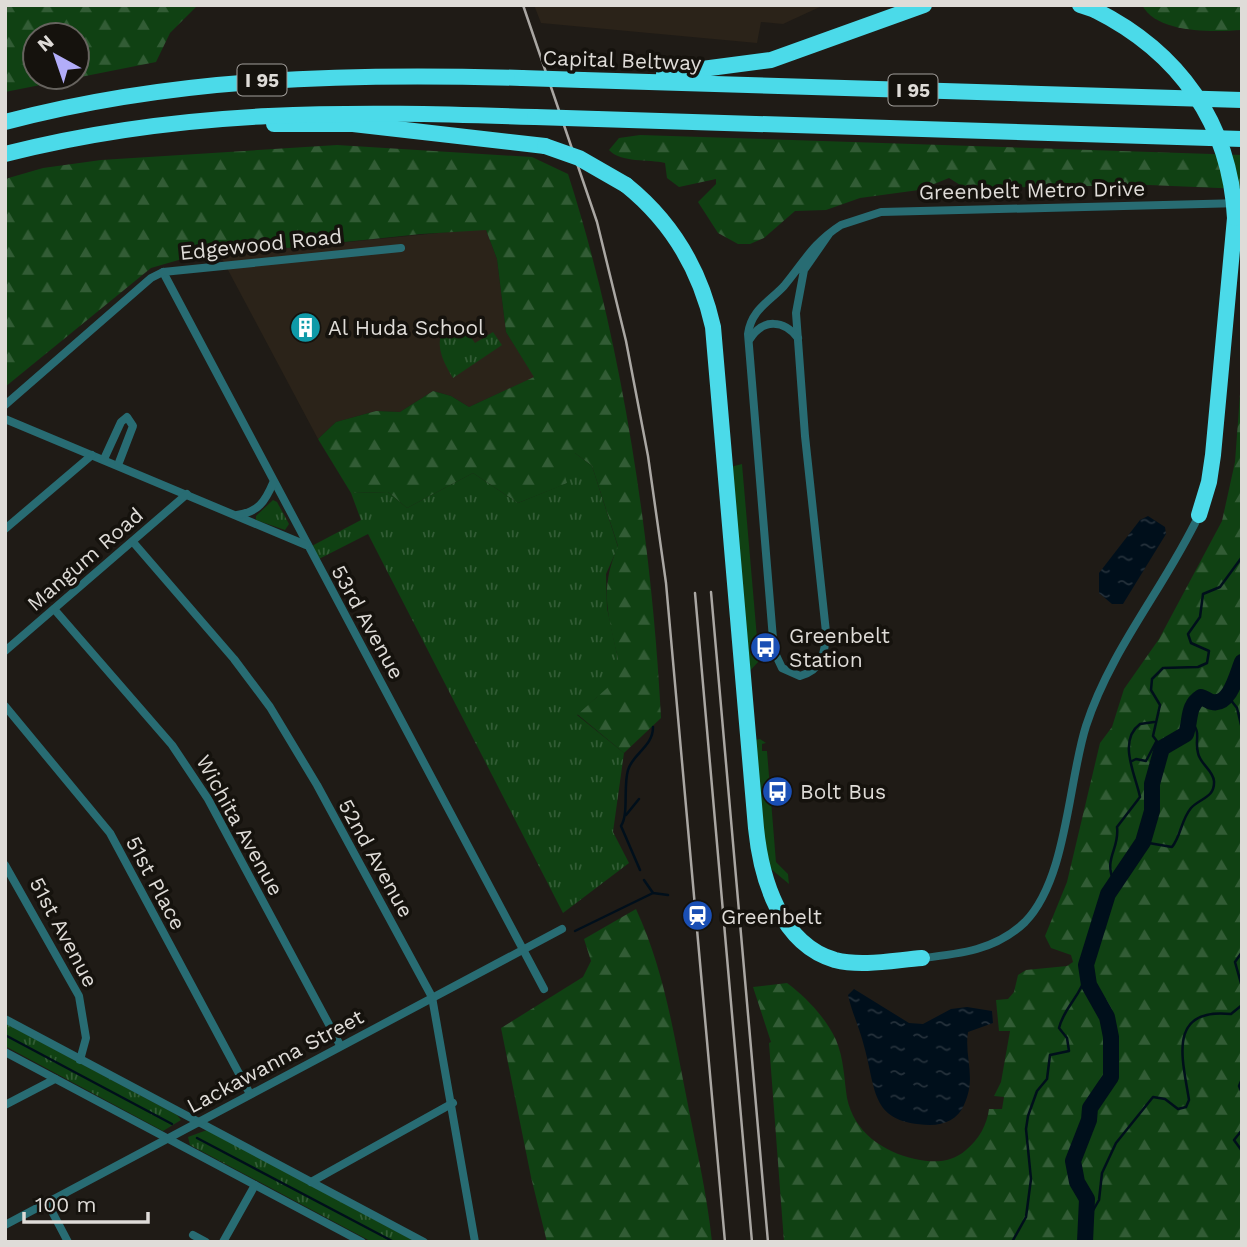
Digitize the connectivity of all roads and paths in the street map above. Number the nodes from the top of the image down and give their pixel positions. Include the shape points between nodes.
1 (924, 5) edge
2 (1087, 8) edge
3 (583, 80) junction
4 (1242, 100) edge
5 (5, 122) edge
6 (156, 126) junction
7 (1242, 139) edge
8 (5, 154) edge
9 (1238, 210) edge
10 (829, 234) junction
11 (401, 248) dead end
12 (163, 272) junction
13 (798, 338) junction
14 (749, 342) junction
15 (5, 405) edge
16 (5, 419) edge
17 (92, 455) junction
18 (104, 460) junction
19 (118, 465) junction
20 (273, 483) junction
21 (187, 494) junction
22 (234, 515) junction
23 (1199, 515) joint
24 (5, 529) edge
25 (133, 542) junction
26 (306, 545) junction
27 (54, 609) junction
28 (5, 651) edge
29 (5, 706) edge
30 (5, 865) edge
31 (562, 929) dead end
32 (524, 950) junction
33 (922, 958) joint
34 (544, 989) dead end
35 (432, 997) junction
36 (5, 1019) edge
37 (340, 1045) junction
38 (5, 1052) edge
39 (80, 1060) junction
40 (55, 1079) junction
41 (250, 1094) junction
42 (453, 1103) junction
43 (5, 1105) edge
44 (198, 1123) junction
45 (167, 1138) junction
46 (311, 1182) junction
47 (255, 1185) junction
48 (47, 1202) junction
49 (5, 1225) edge
50 (193, 1235) dead end
51 (68, 1242) edge
52 (206, 1242) edge
53 (223, 1242) edge
54 (362, 1242) edge
55 (424, 1242) edge
56 (475, 1242) edge

1 - 3 highway via 743,66
2 - 9 highway, bridge via 1153,47 1196,94 1225,153
3 - 4 highway, Capital Beltway / I 95
3 - 5 highway, Capital Beltway / I 95, bridge via 352,76 255,81 104,100
6 - 7 highway, I 95, bridge via 296,113
6 - 8 highway, I 95
6 - 33 highway, bridge via 353,124 545,146 579,158 626,185 660,217 681,245 713,327 763,874 793,929 806,943 836,960
9 - 10 street, Greenbelt Metro Drive via 881,212 856,218
9 - 23 highway via 1213,454
10 - 13 street via 801,278 796,303
10 - 14 street via 756,312 749,325
11 - 12 street, Edgewood Road
12 - 15 street, Edgewood Road
12 - 20 street, 53rd Avenue
13 - 14 street via 785,326 769,324 758,328
13 - 14 street via 826,632 823,659 800,676 782,668 774,651
16 - 17 street
17 - 18 street
17 - 24 street
18 - 19 street
18 - 19 street via 127,417 133,426
19 - 21 street
20 - 22 street via 265,501 252,513
20 - 26 street, 53rd Avenue
21 - 22 street
21 - 25 street, Mangum Road
22 - 26 street
23 - 33 street via 1096,698 1077,759 1056,865 1037,907 992,944 962,954
25 - 27 street, Mangum Road
25 - 35 street, 52nd Avenue via 270,707
26 - 32 street, 53rd Avenue
27 - 28 street, Mangum Road
27 - 37 street, Wichita Avenue via 185,762
29 - 41 street, 51st Place via 110,833
30 - 39 street, 51st Avenue via 79,996 86,1038
31 - 32 street, Lackawanna Street
32 - 34 street, 53rd Avenue
32 - 35 street, Lackawanna Street
35 - 37 street, Lackawanna Street
35 - 42 street, 52nd Avenue
36 - 39 street
37 - 41 street, Lackawanna Street
38 - 40 street
39 - 44 street
40 - 43 street
40 - 45 street
41 - 44 street, Lackawanna Street
42 - 46 street
42 - 56 street, 52nd Avenue
44 - 45 street, Lackawanna Street
44 - 46 street
45 - 47 street
45 - 48 street, Lackawanna Street
46 - 55 street
47 - 53 street
47 - 54 street
48 - 49 street, Lackawanna Street
48 - 51 street
50 - 52 street

